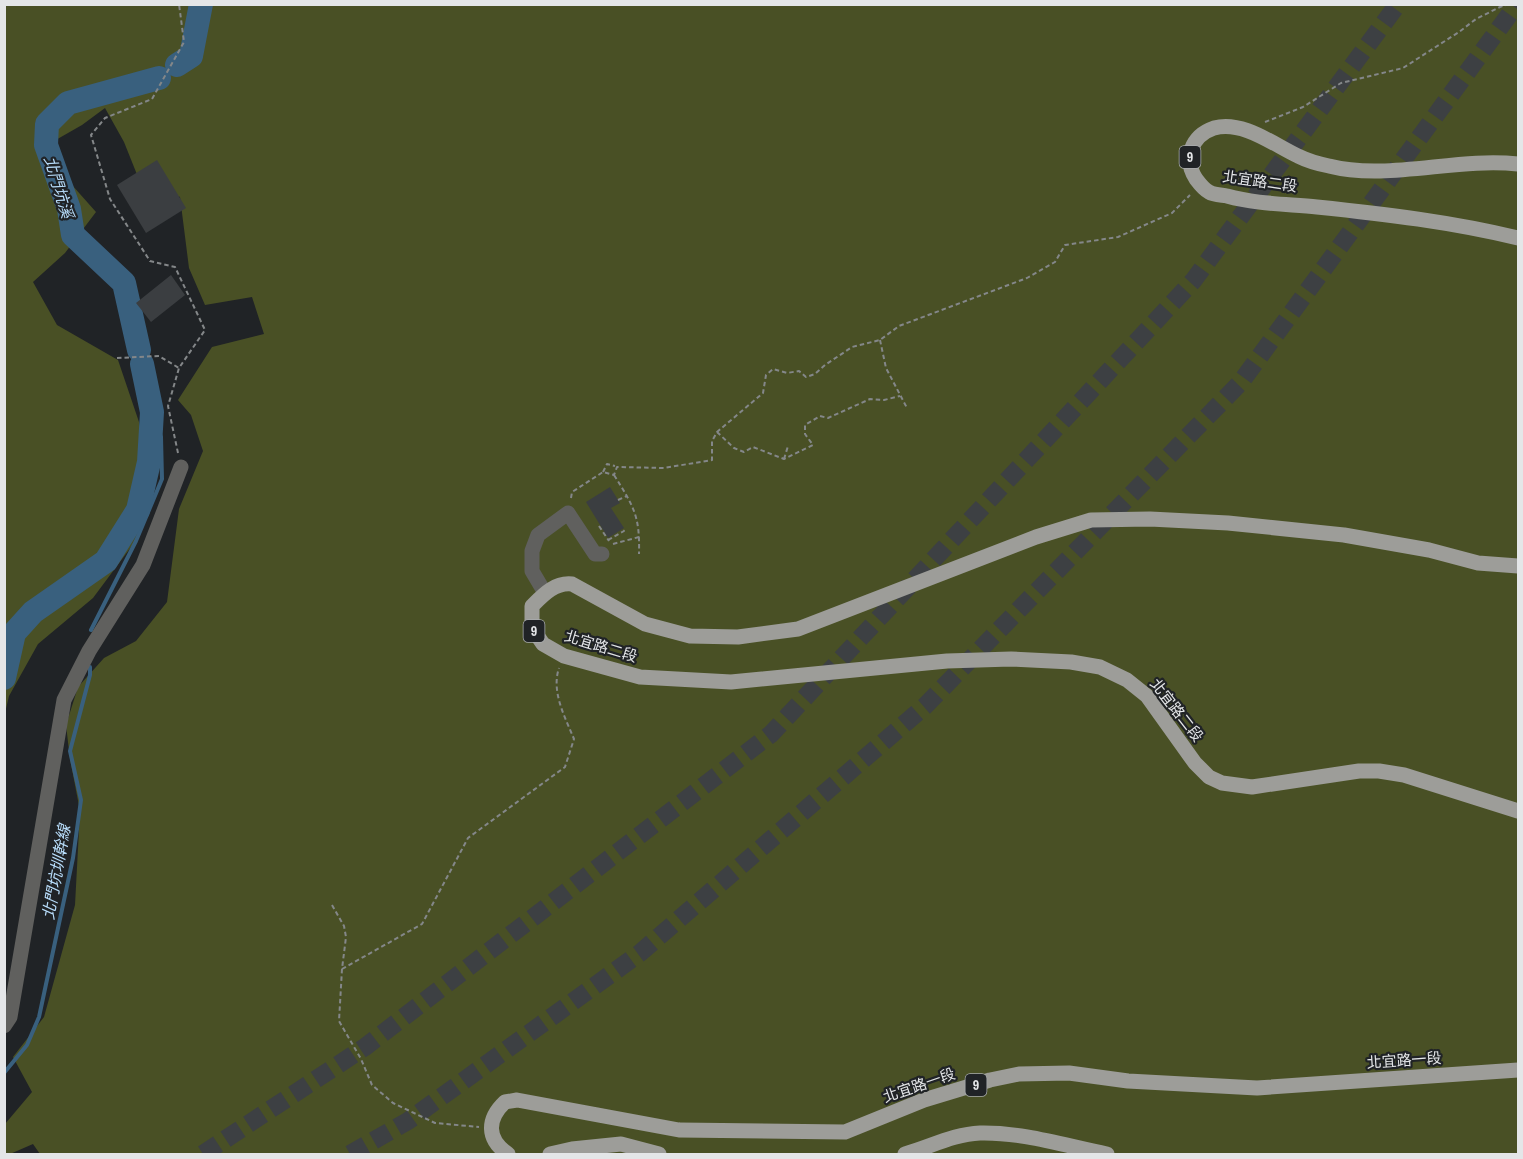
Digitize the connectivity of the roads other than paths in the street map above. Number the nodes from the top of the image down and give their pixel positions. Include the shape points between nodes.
1 (1518, 164) edge
2 (1518, 238) edge
3 (181, 467) road end
4 (608, 546) road end
5 (1518, 567) edge
6 (545, 593) junction
7 (1518, 811) edge
8 (7, 1021) edge
9 (1518, 1070) edge
10 (508, 1155) edge
11 (550, 1155) edge
12 (659, 1155) edge
13 (905, 1155) edge
14 (1107, 1155) edge

1 - 2 main road, 北宜路二段 / 9 via 1351,170 1301,158 1246,130 1227,126 1201,135 1191,148 1190,160 1196,178 1209,192 1241,200 1406,216
3 - 8 lane via 143,565 89,651 64,700
4 - 6 lane via 595,554 568,513 538,534 532,551 532,571
5 - 6 main road via 1344,535 1228,523 1091,520 1036,537 798,629 738,637 690,636 645,624 572,584 562,583
6 - 7 main road, 北宜路二段 / 9 via 532,606 532,628 543,644 564,656 640,677 731,682 947,661 1071,662 1100,667 1128,680 1147,696 1195,763 1222,783 1252,787 1380,771
9 - 10 main road, 北宜路一段 / 9 via 1257,1088 1128,1081 1069,1072 1018,1074 924,1100 845,1132 679,1130 517,1100 498,1108 490,1128
11 - 12 main road via 621,1144
13 - 14 main road via 979,1133 1034,1139

